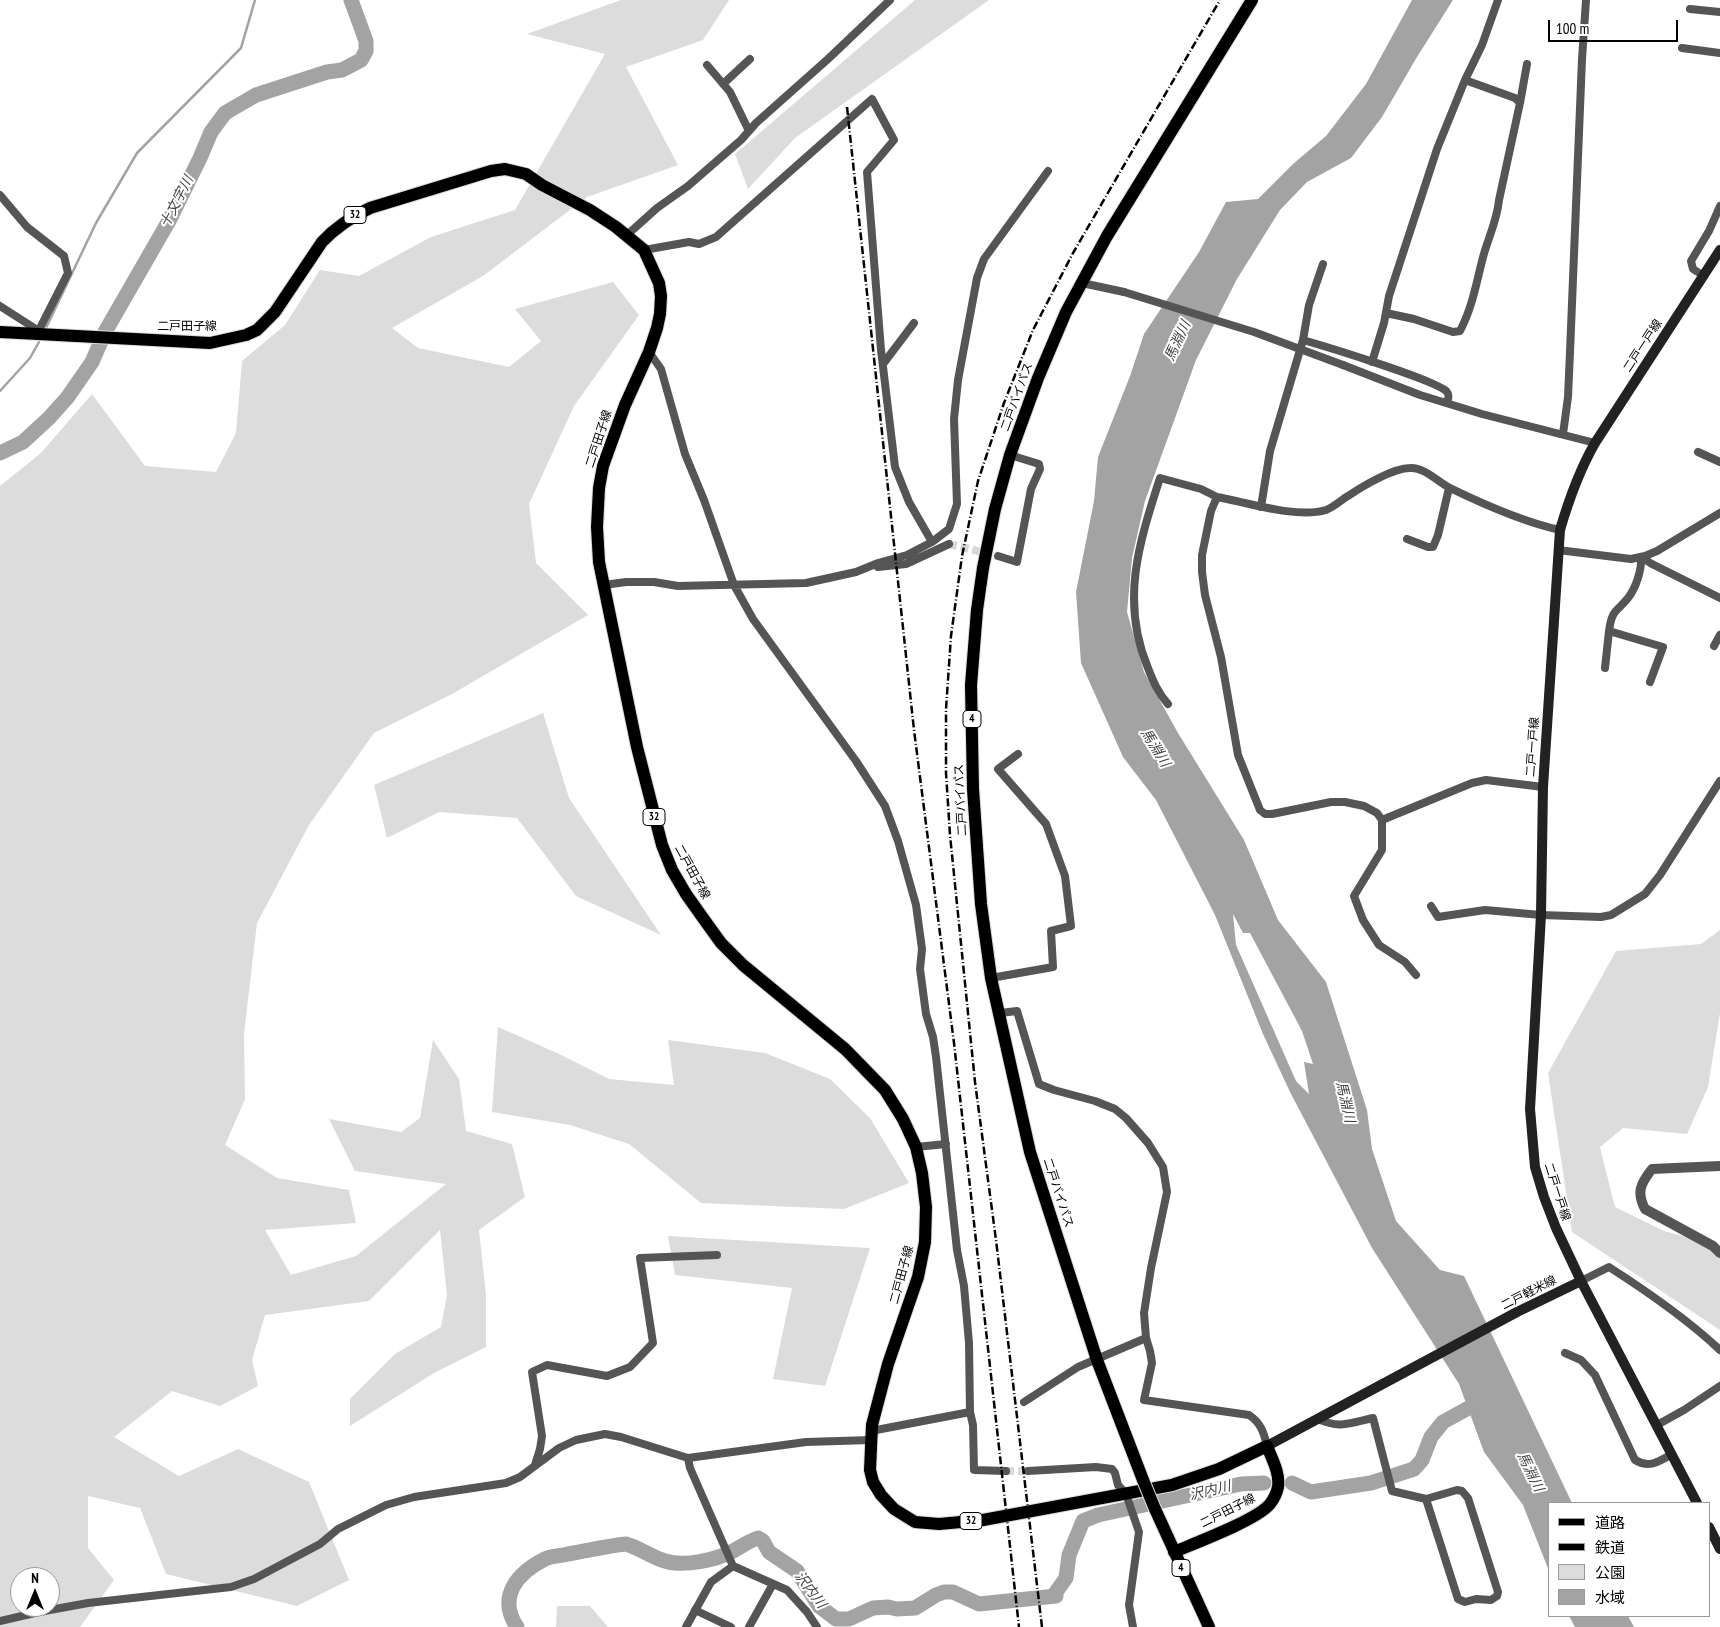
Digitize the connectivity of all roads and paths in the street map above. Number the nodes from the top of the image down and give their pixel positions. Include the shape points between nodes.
1 (890, 0) edge
2 (1252, 0) edge
3 (1498, 0) edge
4 (1586, 0) edge
5 (1690, 9) dead end
6 (1720, 12) edge
7 (1682, 48) dead end
8 (1720, 53) edge
9 (750, 59) dead end
10 (1527, 64) dead end
11 (706, 65) dead end
12 (1465, 80) junction
13 (723, 84) junction
14 (1520, 103) junction
15 (749, 131) junction
16 (1048, 171) dead end
17 (0, 195) edge
18 (1720, 206) edge
19 (628, 235) junction
20 (644, 250) junction
21 (1720, 250) edge
22 (1323, 264) dead end
23 (1704, 276) junction
24 (1082, 283) junction
25 (0, 306) edge
26 (1386, 312) junction
27 (914, 323) dead end
28 (0, 332) edge
29 (38, 332) junction
30 (1303, 340) junction
31 (649, 352) junction
32 (1372, 362) junction
33 (883, 364) junction
34 (1447, 403) junction
35 (1563, 434) junction
36 (1595, 443) junction
37 (1698, 452) dead end
38 (1010, 454) junction
39 (1720, 462) edge
40 (1449, 488) junction
41 (1217, 497) junction
42 (1261, 507) junction
43 (1720, 514) edge
44 (1560, 530) junction
45 (1407, 539) dead end
46 (932, 542) junction
47 (949, 544) tunnel mouth
48 (1558, 550) junction
49 (998, 556) tunnel mouth
50 (1641, 557) junction
51 (868, 568) junction
52 (604, 585) junction
53 (734, 585) junction
54 (1720, 598) edge
55 (1609, 631) junction
56 (1720, 634) edge
57 (1714, 646) dead end
58 (1605, 668) dead end
59 (1650, 682) dead end
60 (1168, 704) dead end
61 (1018, 754) dead end
62 (1720, 780) edge
63 (1543, 787) junction
64 (1382, 820) junction
65 (1430, 906) dead end
66 (1541, 915) junction
67 (1416, 975) dead end
68 (991, 978) junction
69 (1000, 1013) junction
70 (946, 1144) junction
71 (916, 1147) junction
72 (1720, 1166) edge
73 (1720, 1253) edge
74 (717, 1254) dead end
75 (1581, 1281) junction
76 (1146, 1338) junction
77 (1720, 1350) edge
78 (1565, 1353) dead end
79 (1097, 1360) junction
80 (1720, 1386) edge
81 (1024, 1402) dead end
82 (970, 1412) junction
83 (1318, 1419) junction
84 (1657, 1425) junction
85 (871, 1436) junction
86 (1267, 1446) junction
87 (1672, 1454) junction
88 (688, 1458) junction
89 (535, 1466) junction
90 (1006, 1471) tunnel mouth
91 (1028, 1471) tunnel mouth
92 (1126, 1494) junction
93 (1426, 1499) junction
94 (1696, 1502) edge
95 (1710, 1528) edge
96 (1720, 1548) edge
97 (1174, 1552) junction
98 (733, 1566) junction
99 (773, 1584) junction
100 (696, 1610) junction
101 (0, 1621) edge
102 (686, 1627) edge
103 (730, 1627) edge
104 (749, 1627) edge
105 (817, 1627) edge
106 (1133, 1627) edge
107 (1209, 1627) edge

1 - 15 street
2 - 24 main road, 二戸バイパス / 4 via 1106,236
3 - 12 street
4 - 35 street via 1568,397
5 - 6 street
7 - 8 street
9 - 13 street
10 - 14 street
11 - 13 street
12 - 14 street via 1515,98
12 - 26 street via 1437,149
13 - 15 street
14 - 26 street via 1497,213 1468,316 1460,331 1453,332
15 - 19 street via 716,163 657,208
16 - 46 street via 984,259 977,278 959,372 954,419 958,504 949,529
17 - 29 street via 27,227 64,256 68,273
18 - 23 street via 1691,261 1693,268
19 - 20 main road, 二戸田子線 / 32
19 - 29 main road, 二戸田子線 / 32 via 526,174 505,169 491,171 370,208 354,216 322,242 266,323 246,335 210,343
20 - 31 main road, 二戸田子線 / 32 via 656,273 661,296 660,314
20 - 33 street via 689,242 699,244 716,237 872,99 894,140 867,172
21 - 23 main road, 二戸一戸線
22 - 30 street via 1309,305
23 - 36 main road, 二戸一戸線
24 - 34 street, bridge via 1124,292 1254,332
24 - 38 main road, 二戸バイパス / 4 via 1059,328
25 - 29 street
26 - 32 street
27 - 33 street
28 - 29 main road, 二戸田子線 / 32
30 - 32 street
30 - 42 street via 1270,451
31 - 52 main road, 二戸田子線 / 32 via 603,466 597,527
31 - 53 street via 661,369 685,454
32 - 34 street via 1447,391
33 - 46 street via 894,467
34 - 35 street
35 - 36 street
36 - 44 main road, 二戸一戸線 via 1570,495
37 - 39 street
38 - 49 street via 1039,464 1040,469 1031,489 1018,562
38 - 68 main road, 二戸バイパス / 4 via 983,568 971,685 973,789
40 - 42 street via 1417,468 1409,468 1365,485 1326,510 1310,512
40 - 44 street via 1504,512
40 - 45 street via 1433,547
41 - 42 street
41 - 60 street via 1160,478 1144,528 1133,585 1134,616 1142,655 1158,694
41 - 64 street via 1211,510 1202,555 1205,595 1221,657 1238,755 1260,810 1272,814 1345,802 1364,806
43 - 50 street
44 - 48 main road, 二戸一戸線
46 - 51 street via 907,555
47 - 51 street via 906,564
48 - 50 street via 1631,559
48 - 63 main road, 二戸一戸線
50 - 54 street
50 - 55 street via 1642,565 1632,592 1616,609
51 - 53 street via 806,583
52 - 53 street via 654,582 678,586
52 - 71 main road, 二戸田子線 / 32 via 639,756 662,845 672,870 721,943 845,1050 885,1090
53 - 70 street via 753,619 885,806 916,905 922,948 920,969 936,1057
55 - 58 street
55 - 59 street via 1662,647
56 - 57 street
61 - 68 street via 998,769 1046,824 1065,876 1071,926 1051,931 1053,967
62 - 66 street via 1660,875 1644,894 1611,915
63 - 64 street via 1486,780
63 - 66 main road, 二戸一戸線
64 - 67 street via 1382,850 1354,896 1363,920 1379,945 1406,962
65 - 66 street via 1438,917 1485,910
66 - 75 main road, 二戸一戸線 via 1530,1109 1535,1167 1556,1228
68 - 69 main road, 二戸バイパス / 4
69 - 76 street via 1017,1011 1039,1084 1115,1109 1148,1143 1163,1167 1166,1192 1144,1313
69 - 79 main road, 二戸バイパス / 4 via 1030,1152
70 - 71 street
70 - 82 street via 965,1296
71 - 85 main road, 二戸田子線 / 32 via 926,1207 925,1242 918,1277 888,1364
72 - 73 street via 1652,1169 1642,1182 1640,1199 1645,1209
74 - 89 street via 640,1258 653,1343 630,1367 607,1376 547,1365 532,1372 542,1436
75 - 77 street via 1609,1267 1656,1297
75 - 83 main road, 二戸軽米線
75 - 84 main road
76 - 79 street
76 - 86 street via 1152,1363 1144,1400 1249,1415 1263,1429
78 - 87 street via 1581,1360 1595,1375 1635,1460 1641,1464 1653,1464
79 - 81 street via 1078,1367
79 - 97 main road, 二戸バイパス / 4, bridge
80 - 84 street
82 - 85 street
82 - 90 street via 974,1470
83 - 86 main road, 二戸軽米線
83 - 93 street via 1343,1425 1372,1418 1392,1491
84 - 87 main road
85 - 88 street
85 - 92 main road, 二戸田子線 / 32 via 873,1482 894,1509 915,1522 939,1524 983,1520
86 - 92 main road, 二戸田子線 / 32 via 1172,1485
86 - 97 main road, 二戸田子線 via 1278,1479 1278,1489 1270,1504 1234,1526
87 - 94 main road
88 - 89 street via 605,1434 576,1440
88 - 98 street
89 - 101 street via 506,1483 414,1497 386,1505 338,1529 304,1553 231,1587 88,1603
91 - 92 street via 1112,1468 1118,1485
92 - 106 street via 1139,1532 1129,1605
93 - 93 street via 1458,1599 1465,1602 1491,1600 1497,1596 1468,1498 1457,1490
95 - 96 main road
97 - 107 main road, 二戸バイパス / 4
98 - 99 street
98 - 100 street via 711,1582
99 - 104 street
99 - 105 street via 787,1590
100 - 102 street
100 - 103 street

